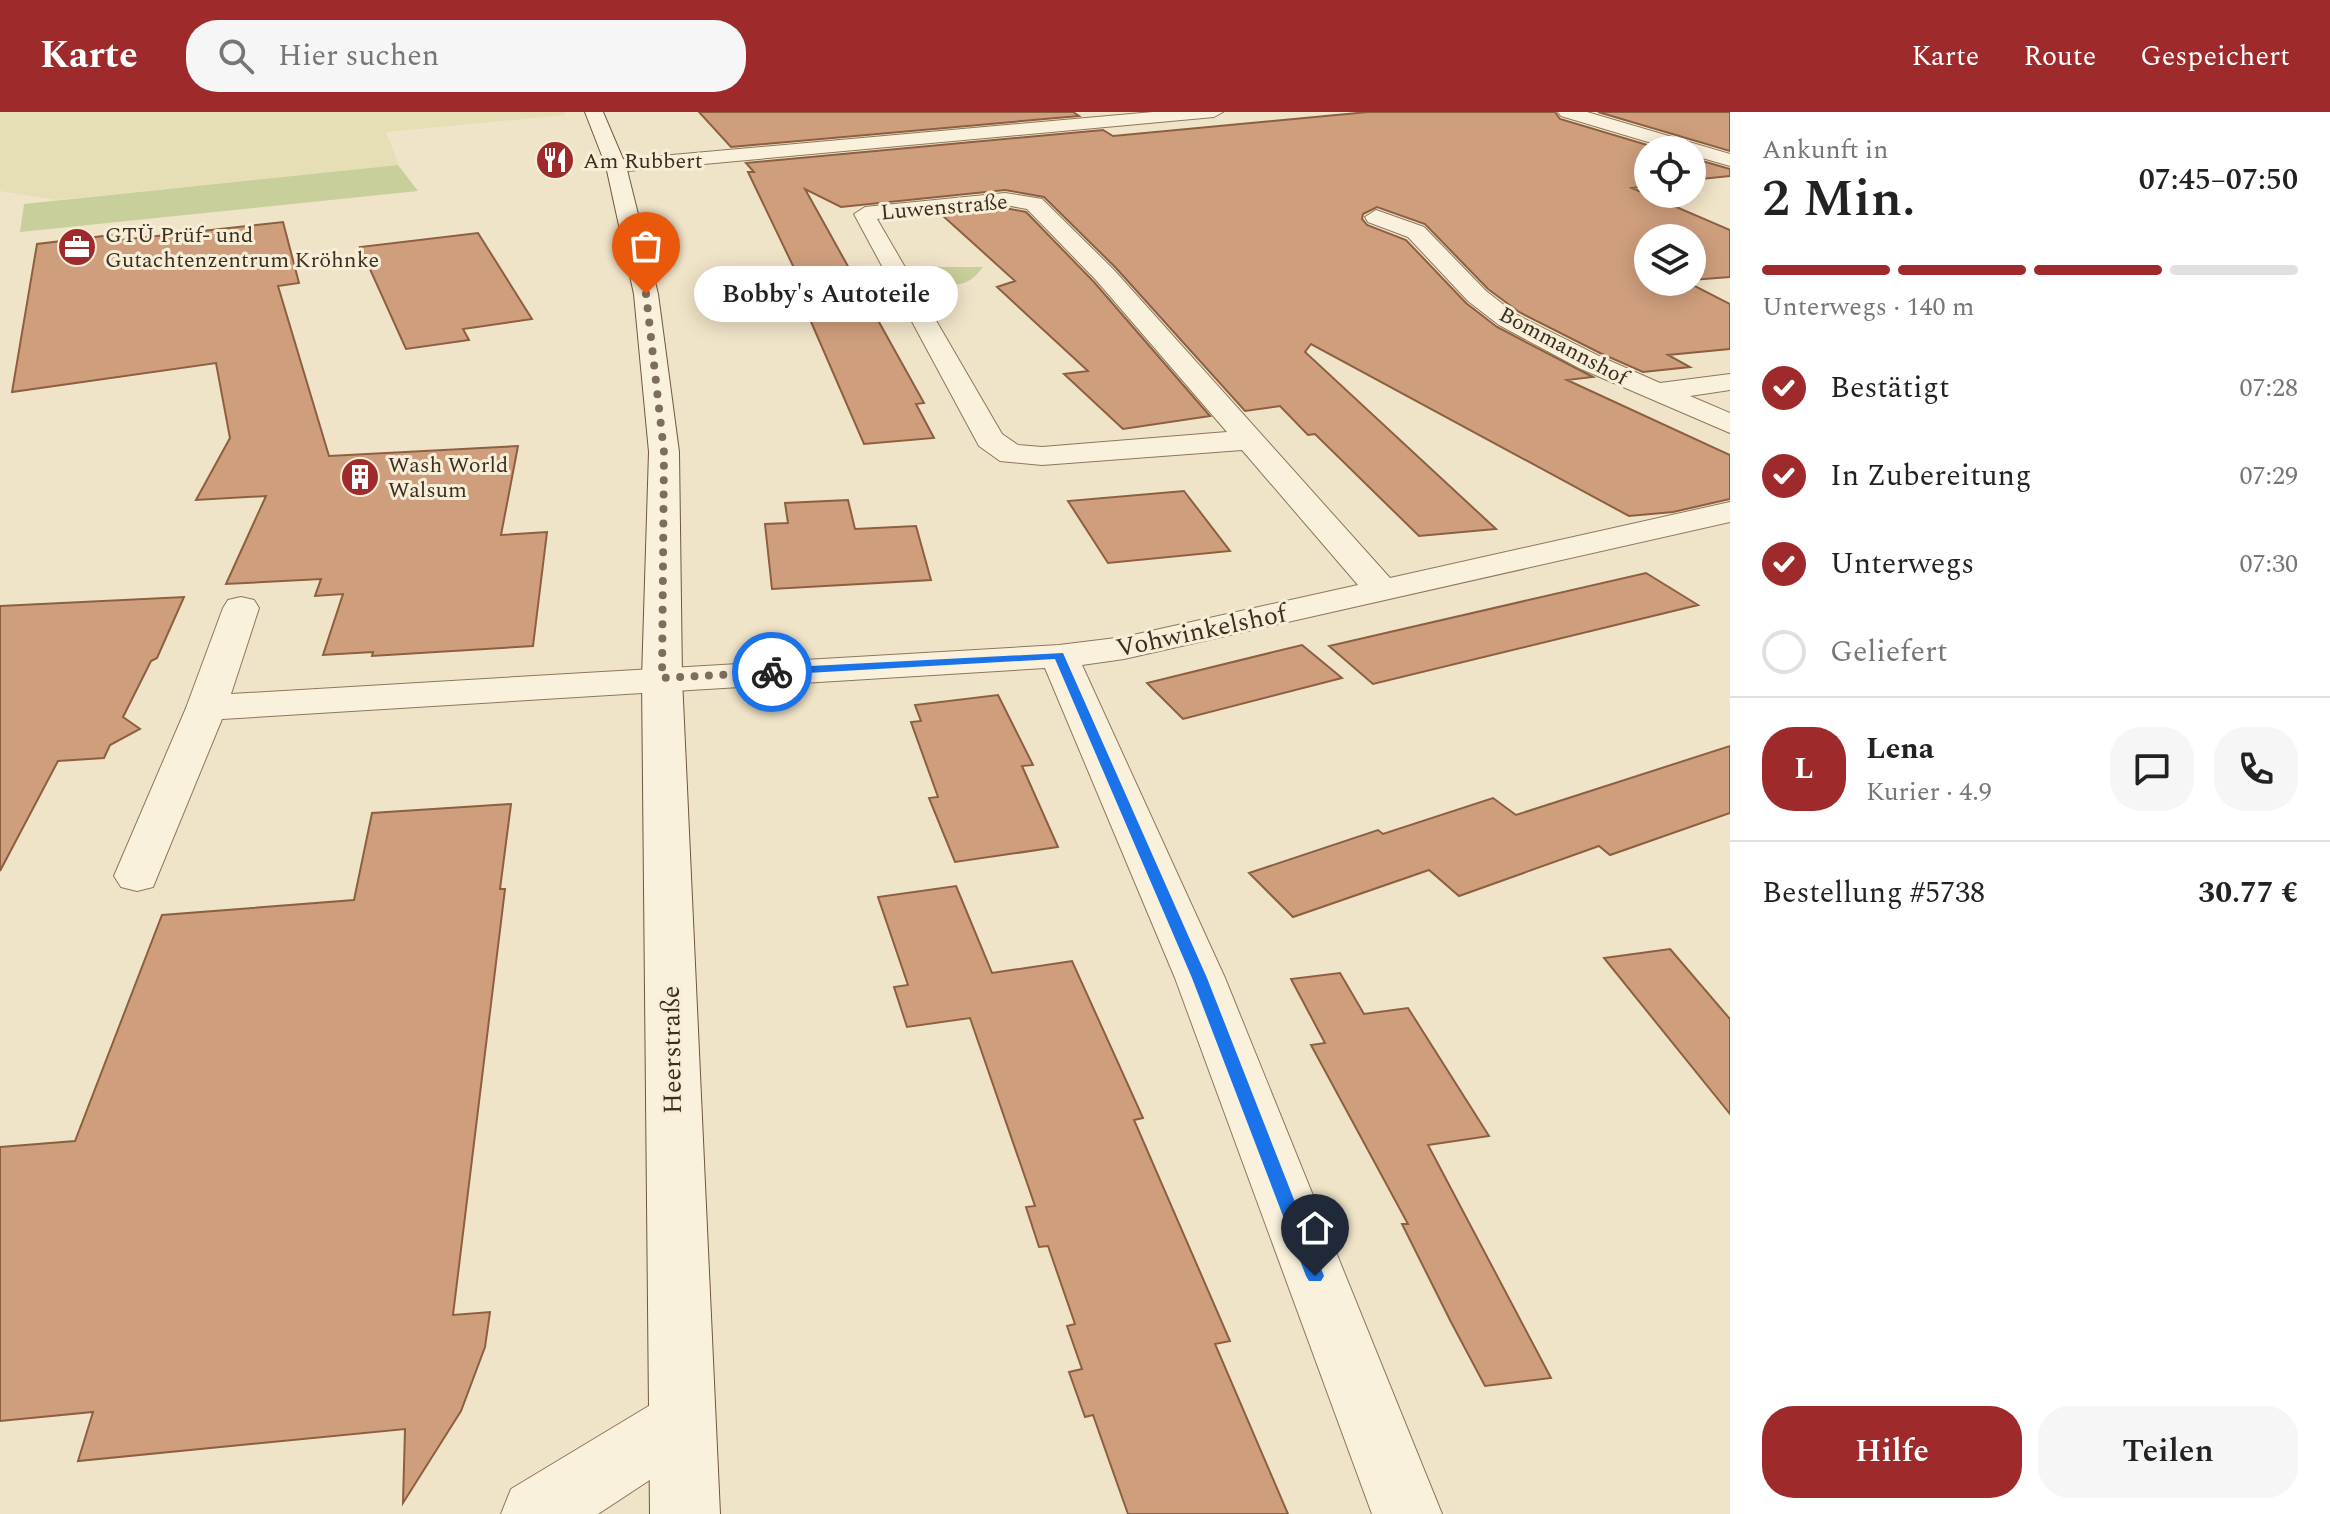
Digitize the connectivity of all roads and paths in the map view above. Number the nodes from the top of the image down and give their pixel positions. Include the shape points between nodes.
1 (594, 112) edge
2 (1214, 112) edge
3 (1567, 112) edge
4 (1730, 160) edge
5 (616, 166) junction
6 (1376, 217) dead end
7 (1730, 382) edge
8 (1656, 392) junction
9 (1730, 424) edge
10 (1248, 440) junction
11 (1730, 512) edge
12 (1382, 590) junction
13 (241, 608) dead end
14 (1059, 656) junction
15 (662, 678) junction
16 (206, 708) junction
17 (137, 876) dead end
18 (680, 1423) junction
19 (536, 1514) edge
20 (685, 1514) edge
21 (1407, 1514) edge

1 - 5 street, Heerstraße
2 - 5 street
3 - 4 street
5 - 15 street, Heerstraße via 646,294 664,452
6 - 8 street, Bommannshof via 1416,232 1477,296 1508,320
7 - 8 street
8 - 9 street, Bommannshof
10 - 10 street, Luwenstraße via 1105,275 1034,204 1005,199 865,214 990,440 1011,454
10 - 12 street, Luwenstraße
11 - 12 street, Vohwinkelshof
12 - 14 street, Vohwinkelshof via 1124,648
13 - 16 street
14 - 15 street, Vohwinkelshof
14 - 21 street via 1200,978
15 - 16 street
15 - 18 street, Heerstraße
16 - 17 street
18 - 19 street
18 - 20 street, Heerstraße

